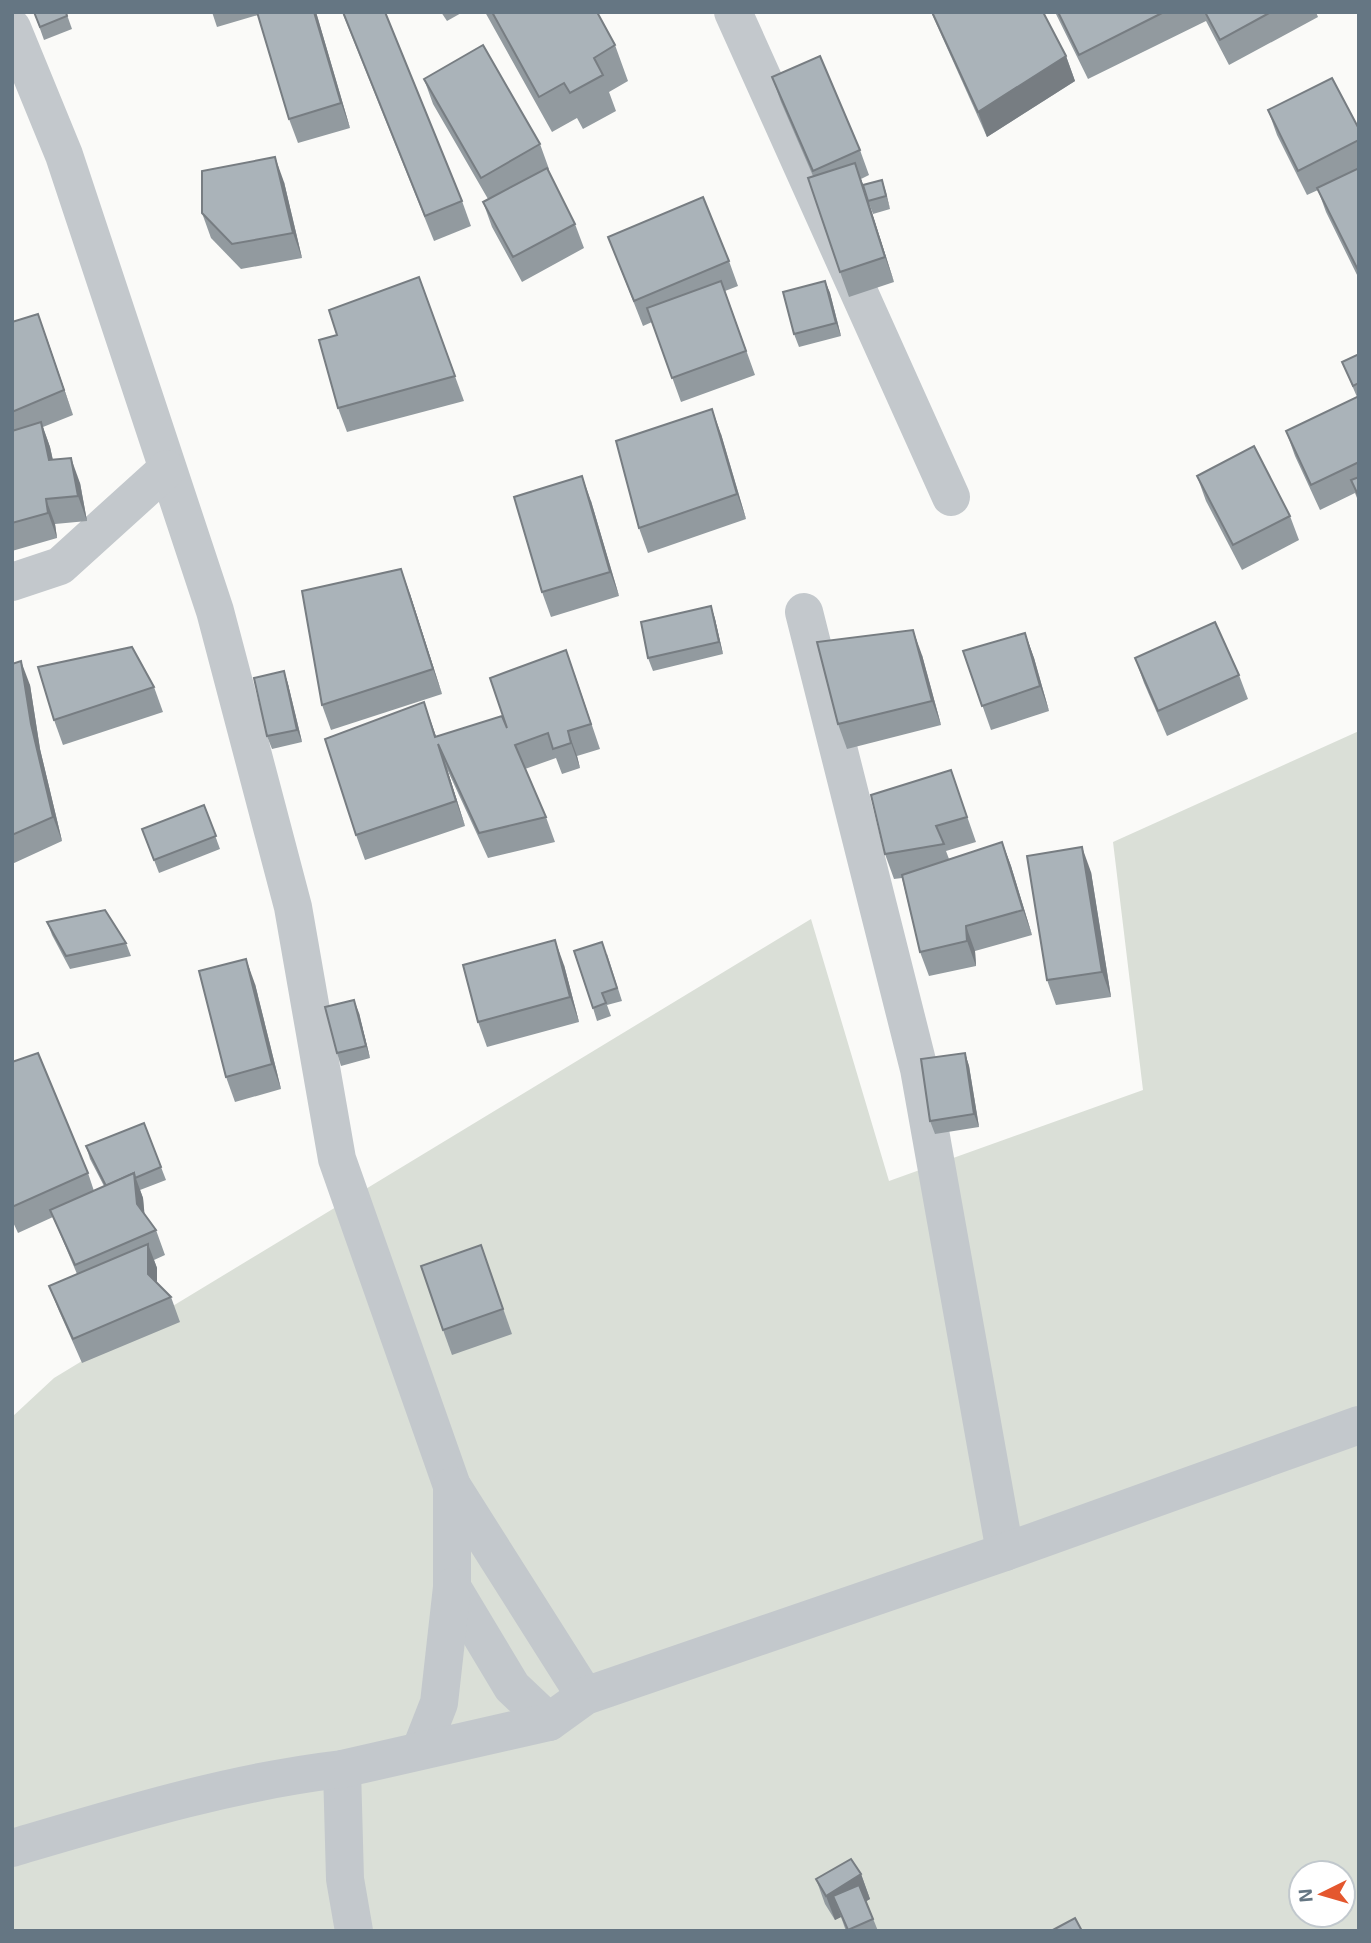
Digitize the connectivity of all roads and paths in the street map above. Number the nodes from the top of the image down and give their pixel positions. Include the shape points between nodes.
1 (733, 12) edge
2 (12, 28) edge
3 (167, 470) junction
4 (951, 497) dead end
5 (12, 582) edge
6 (804, 612) dead end
7 (1359, 1425) edge
8 (452, 1486) junction
9 (1005, 1552) junction
10 (452, 1587) junction
11 (585, 1696) junction
12 (549, 1722) junction
13 (422, 1749) junction
14 (342, 1769) junction
15 (12, 1847) edge
16 (354, 1931) edge

1 - 4 street
2 - 3 street via 65,155
3 - 5 street via 61,566
3 - 8 street via 215,611 293,907 337,1159
6 - 9 street via 919,1069
7 - 9 street
8 - 10 street
8 - 11 street
9 - 11 street
10 - 12 street via 512,1687
10 - 13 street via 439,1703
11 - 12 street
12 - 13 street
13 - 14 street
14 - 15 street via 195,1797
14 - 16 street via 345,1879

